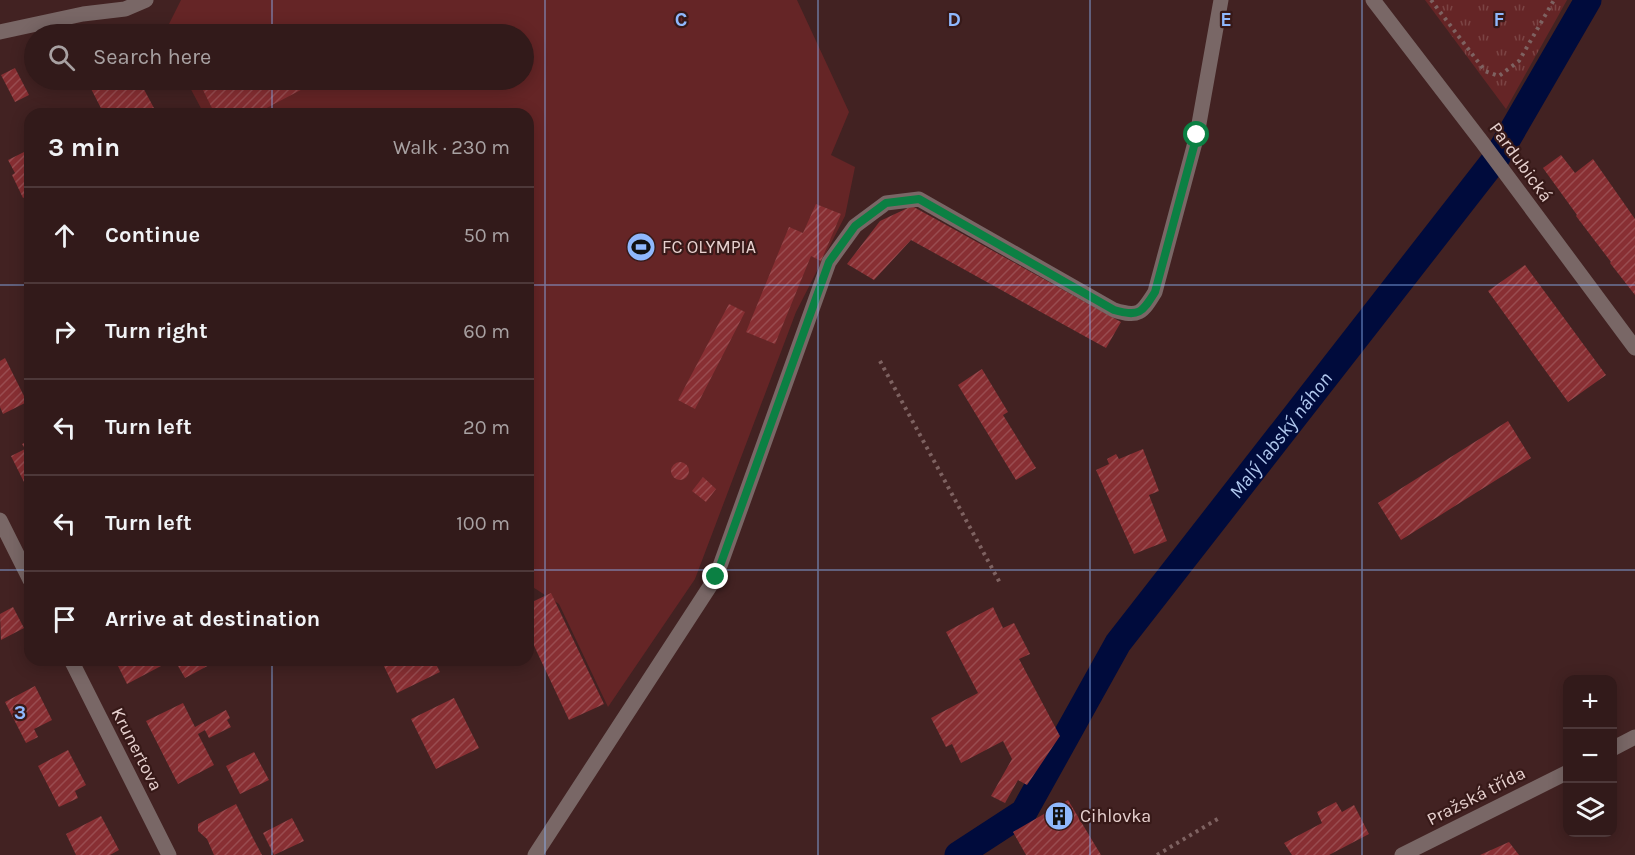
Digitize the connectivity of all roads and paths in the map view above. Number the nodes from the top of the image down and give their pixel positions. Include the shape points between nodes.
1 (146, 0) edge
2 (1221, 0) edge
3 (1373, 0) edge
4 (1431, 0) edge
5 (1554, 0) edge
6 (37, 24) edge
7 (24, 27) edge
8 (0, 32) edge
9 (1635, 348) edge
10 (880, 361) dead end
11 (0, 520) edge
12 (24, 568) edge
13 (1000, 583) dead end
14 (74, 666) edge
15 (1635, 738) edge
16 (1617, 747) edge
17 (1563, 774) edge
18 (1221, 817) dead end
19 (169, 855) edge
20 (535, 855) edge
21 (1157, 855) edge
22 (1402, 855) edge

1 - 6 street via 125,9
2 - 20 street via 1197,135 1155,292 1145,309 1130,315 1114,310 919,199 886,203 855,226 829,262 716,577
3 - 9 street, Pardubická
4 - 5 path via 1485,71 1499,76 1520,61
7 - 8 street
10 - 13 path
11 - 12 street
14 - 19 street, Krunertova
15 - 16 street
17 - 22 street, Pražská třída
18 - 21 path

